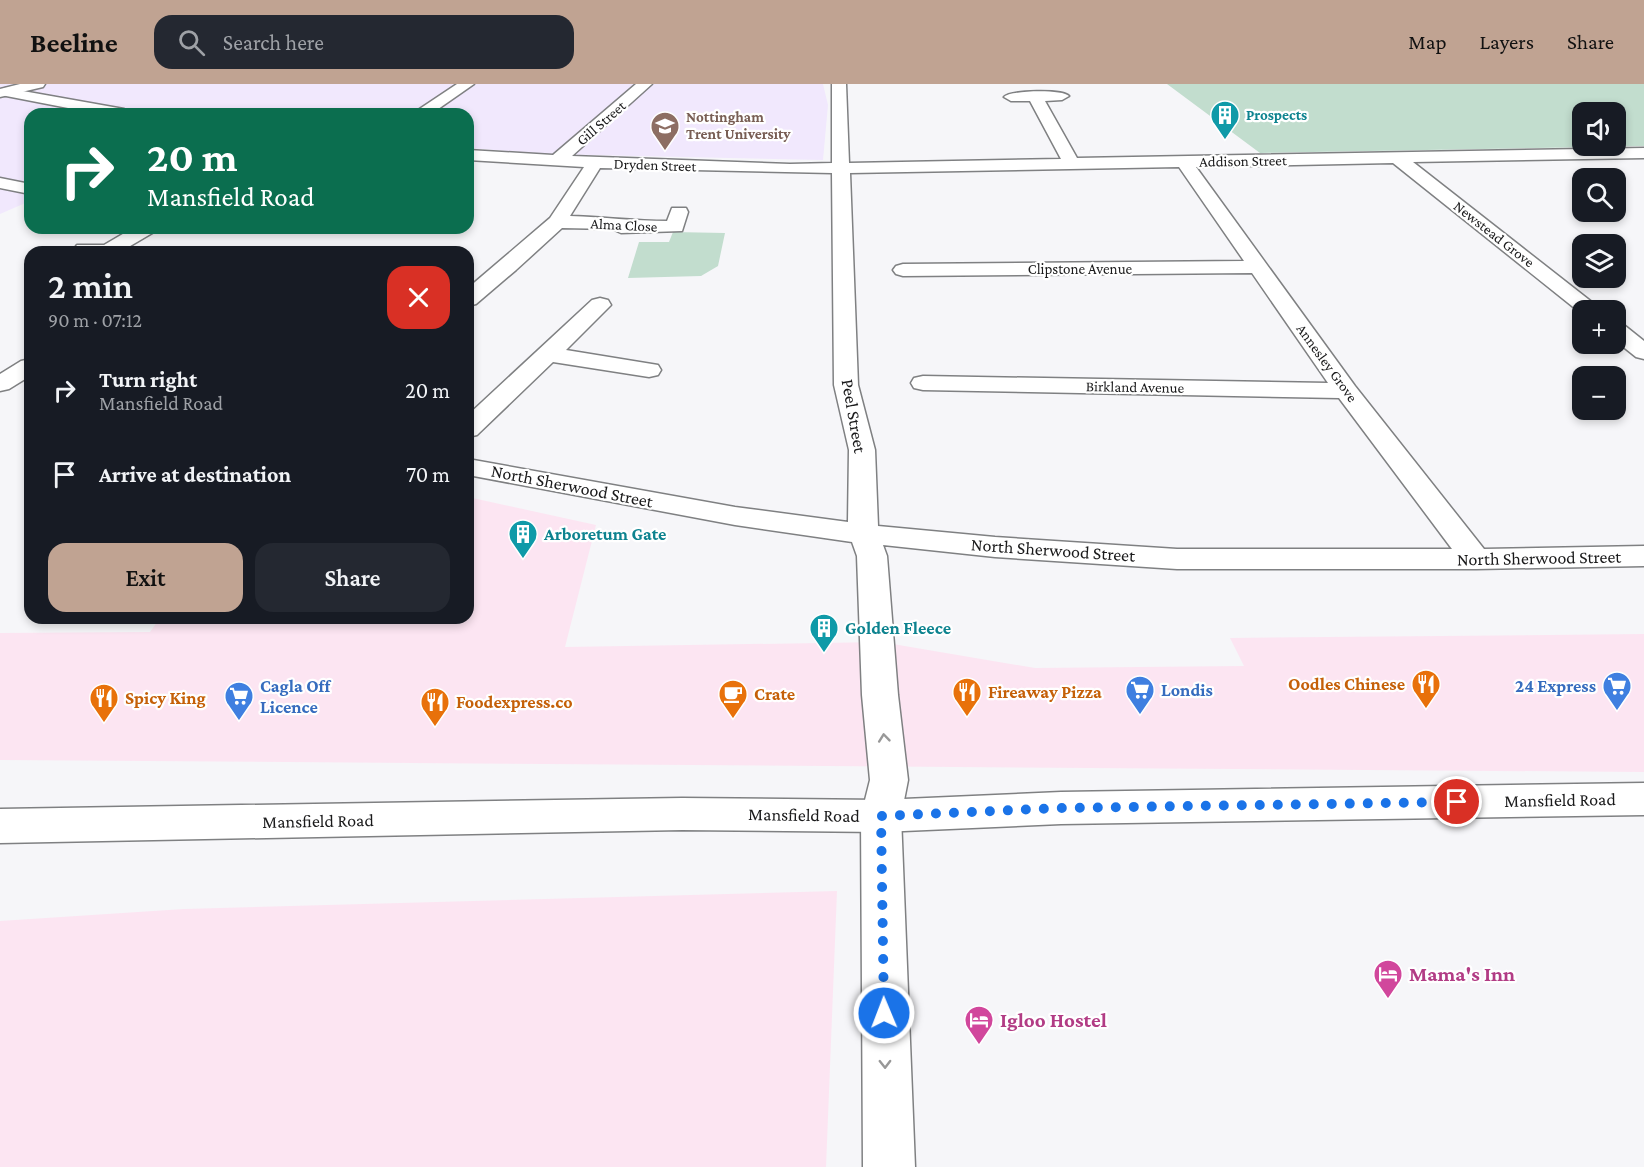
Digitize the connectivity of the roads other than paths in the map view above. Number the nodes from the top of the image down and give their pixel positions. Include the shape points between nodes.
1 (38, 84) edge
2 (467, 84) edge
3 (645, 84) edge
4 (839, 84) edge
5 (3, 92) edge
6 (1035, 96) junction
7 (1062, 96) dead end
8 (1011, 97) dead end
9 (91, 108) edge
10 (429, 108) edge
11 (1644, 153) edge
12 (474, 155) edge
13 (1397, 158) junction
14 (556, 161) junction
15 (1184, 162) junction
16 (595, 163) junction
17 (1072, 164) junction
18 (841, 169) junction
19 (0, 183) edge
20 (24, 188) edge
21 (679, 212) dead end
22 (557, 222) junction
23 (137, 234) edge
24 (116, 246) edge
25 (1258, 267) junction
26 (903, 270) dead end
27 (474, 295) edge
28 (1578, 300) edge
29 (600, 305) dead end
30 (1626, 338) edge
31 (1644, 352) edge
32 (548, 354) junction
33 (0, 358) edge
34 (24, 364) edge
35 (24, 370) edge
36 (650, 370) dead end
37 (923, 383) dead end
38 (0, 384) edge
39 (1346, 391) junction
40 (474, 423) edge
41 (474, 467) edge
42 (864, 534) junction
43 (1644, 556) edge
44 (1476, 559) junction
45 (1644, 799) edge
46 (881, 816) junction
47 (0, 826) edge
48 (889, 1167) edge

1 - 5 street
2 - 10 street
3 - 14 street, Gill Street
4 - 18 street, Peel Street
5 - 9 street
6 - 7 street
6 - 8 street
6 - 17 street
11 - 13 street, Addison Street
12 - 14 street, Dryden Street
13 - 15 street, Addison Street
13 - 28 street, Newstead Grove
14 - 16 street, Dryden Street
15 - 17 street, Addison Street
15 - 25 street, Annesley Grove
16 - 18 street, Dryden Street
16 - 22 street, Alma Close
17 - 18 street, Addison Street
18 - 42 street, Peel Street via 846,385 862,450
19 - 20 street
21 - 22 street, Alma Close via 675,227
22 - 27 street, Alma Close
23 - 24 street
25 - 26 street, Clipstone Avenue
25 - 39 street, Annesley Grove
29 - 32 street
30 - 31 street
32 - 36 street
32 - 40 street
33 - 34 street
35 - 38 street
37 - 39 street, Birkland Avenue
39 - 44 street, Annesley Grove
41 - 42 street, North Sherwood Street via 735,516
42 - 44 street, North Sherwood Street via 1177,559
46 -> 42 street, Peel Street via 889,780 872,556
43 - 44 street, North Sherwood Street
45 - 46 street, Mansfield Road via 1061,808
46 - 47 street, Mansfield Road via 682,814
46 -> 48 street, Peel Street

